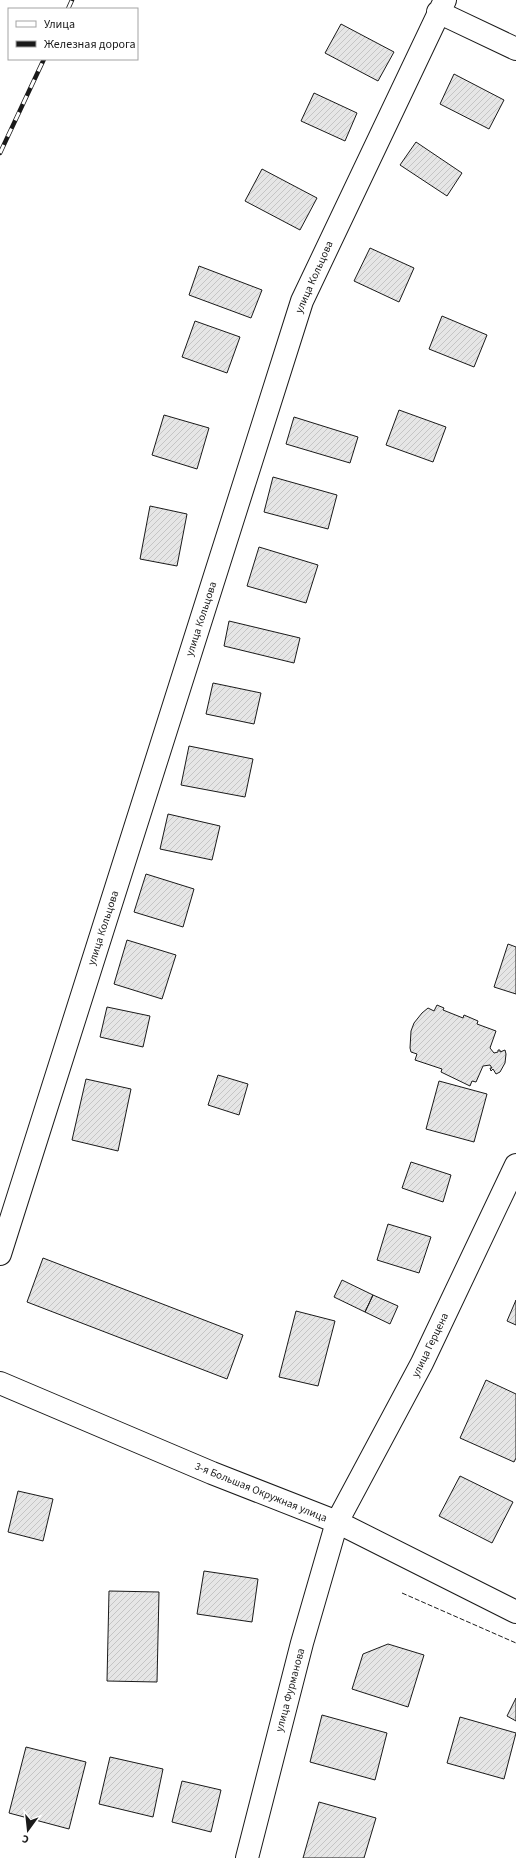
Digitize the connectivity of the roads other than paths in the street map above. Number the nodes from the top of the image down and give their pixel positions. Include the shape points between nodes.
1 (441, 6) edge
2 (516, 49) edge
3 (516, 1165) edge
4 (0, 1254) edge
5 (0, 1384) edge
6 (337, 1522) junction
7 (516, 1612) edge
8 (246, 1858) edge

1 - 2 street
1 - 4 street, улица Кольцова via 302,301
3 - 6 street, улица Герцена via 422,1362
5 - 6 street, 3-я Большая Окружная улица via 212,1473
6 - 7 street, 3-я Большая Окружная улица
6 - 8 street, улица Фурманова via 302,1643

